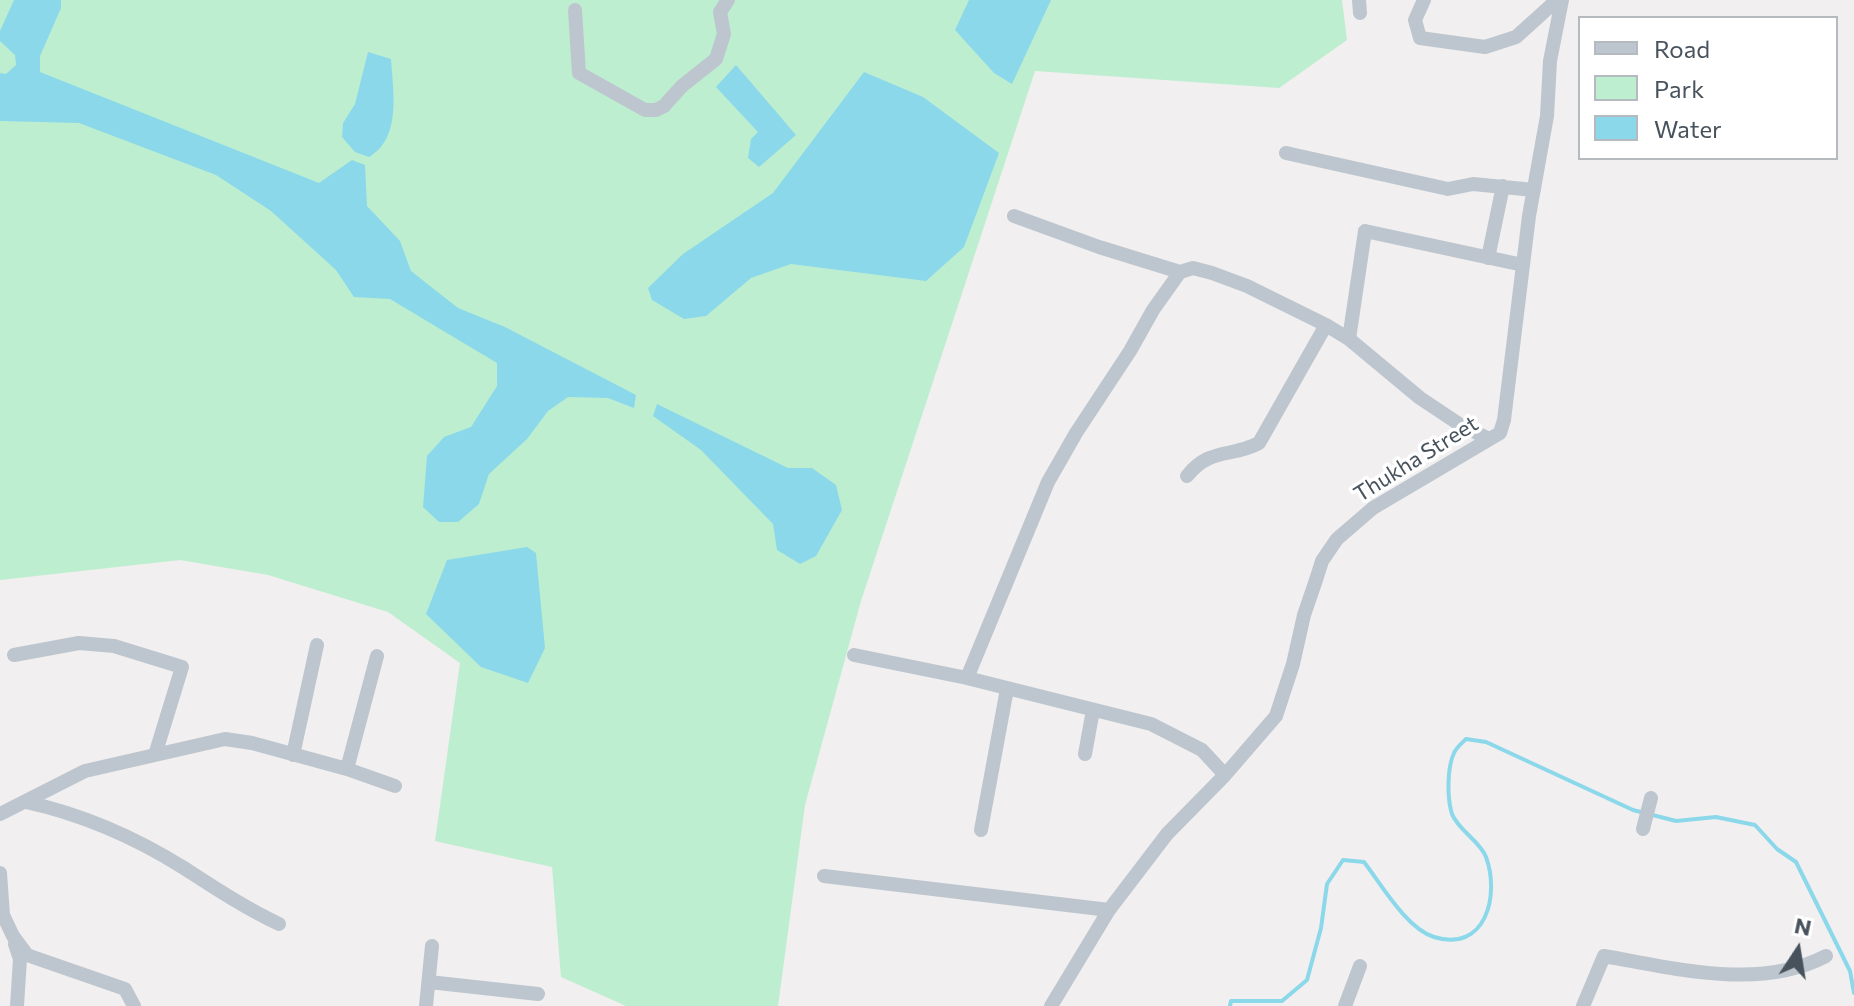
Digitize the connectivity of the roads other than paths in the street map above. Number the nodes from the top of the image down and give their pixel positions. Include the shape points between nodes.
1 (728, 0) edge
2 (1424, 0) edge
3 (1560, 0) edge
4 (575, 10) dead end
5 (1286, 153) dead end
6 (1503, 186) junction
7 (1534, 190) junction
8 (1014, 216) dead end
9 (1488, 258) junction
10 (1523, 265) junction
11 (1180, 272) junction
12 (1326, 325) junction
13 (1349, 339) junction
14 (1489, 439) junction
15 (1187, 476) dead end
16 (317, 645) dead end
17 (14, 655) dead end
18 (854, 655) dead end
19 (377, 656) dead end
20 (967, 678) junction
21 (1007, 689) junction
22 (1093, 710) junction
23 (1085, 754) dead end
24 (155, 755) junction
25 (293, 755) junction
26 (347, 769) junction
27 (1225, 775) junction
28 (395, 786) dead end
29 (1651, 798) dead end
30 (26, 802) junction
31 (0, 814) edge
32 (1643, 829) dead end
33 (981, 830) dead end
34 (0, 873) edge
35 (824, 876) dead end
36 (1109, 910) junction
37 (279, 924) dead end
38 (13, 936) junction
39 (432, 946) dead end
40 (1826, 956) dead end
41 (1360, 966) dead end
42 (429, 982) junction
43 (538, 994) dead end
44 (17, 1006) edge
45 (134, 1006) edge
46 (426, 1006) edge
47 (1051, 1006) edge
48 (1345, 1006) edge
49 (1583, 1006) edge

1 - 4 street via 720,12 724,34 716,59 656,110 645,110 579,73
2 - 3 street via 1415,20 1420,38 1485,47 1516,37
3 - 7 street, Thukha Street
5 - 6 street via 1448,189
6 - 7 street
6 - 9 street
7 - 10 street, Thukha Street
8 - 11 street
9 - 10 street
9 - 13 street via 1365,231
10 - 14 street, Thukha Street via 1504,420 1500,433
11 - 12 street via 1193,268 1247,286
11 - 20 street via 1048,482
12 - 13 street
12 - 15 street via 1259,443 1204,459
13 - 14 street via 1420,398
14 - 27 street, Thukha Street via 1373,508 1337,539 1319,570 1276,716
16 - 25 street
17 - 24 street via 79,643 114,646 182,667
18 - 20 street
19 - 26 street
20 - 21 street
21 - 22 street
21 - 33 street
22 - 23 street
22 - 27 street via 1174,734 1202,750
24 - 25 street via 225,739
24 - 30 street via 85,771
25 - 26 street
26 - 28 street
27 - 36 street, Thukha Street via 1167,834
29 - 32 street
30 - 31 street
30 - 37 street via 86,819 133,841
34 - 38 street via 3,915
35 - 36 street
36 - 47 street, Thukha Street
38 - 44 street via 20,959
38 - 45 street via 27,955 125,989
39 - 42 street
40 - 49 street via 1772,974 1697,972 1604,956
41 - 48 street
42 - 43 street
42 - 46 street

